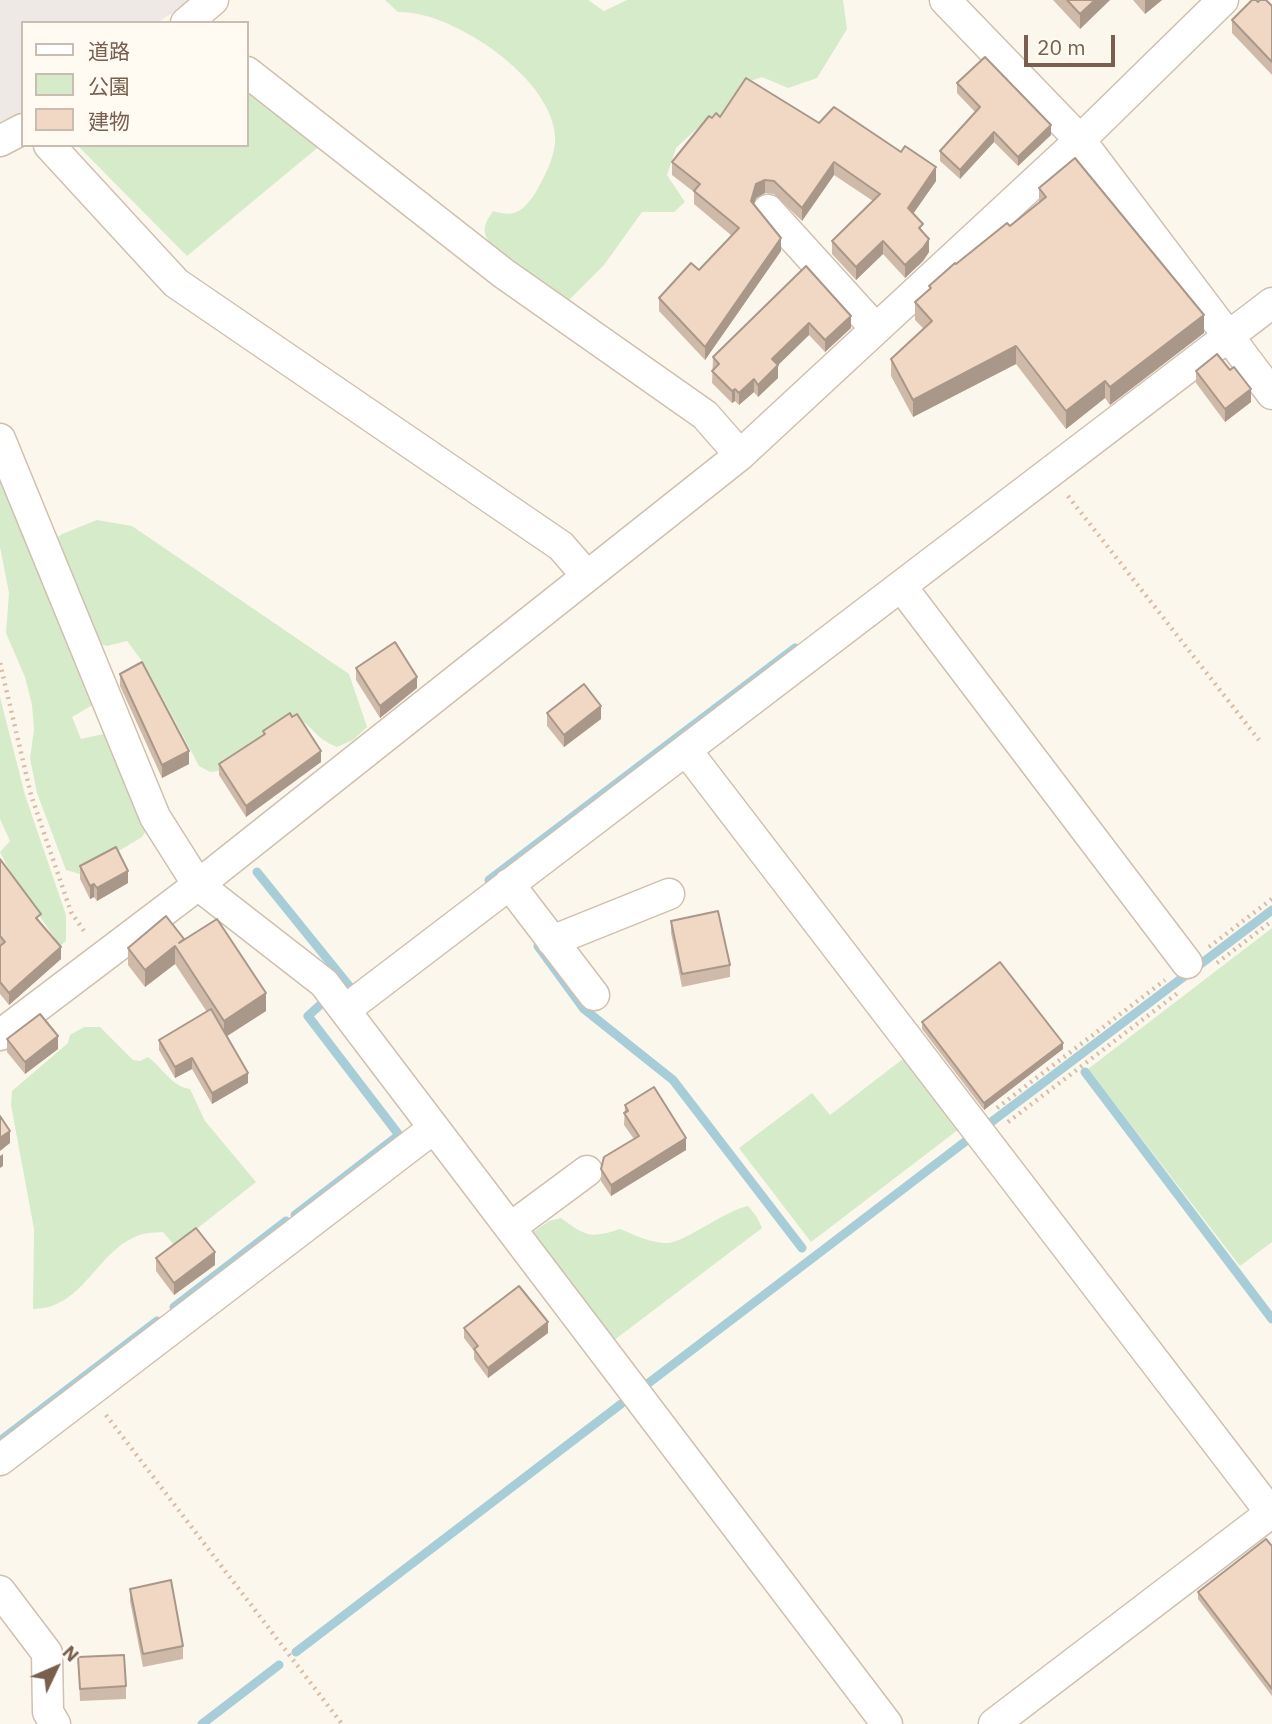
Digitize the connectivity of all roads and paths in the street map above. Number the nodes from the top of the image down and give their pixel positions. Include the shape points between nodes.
1 (213, 0) edge
2 (945, 0) edge
3 (1223, 0) edge
4 (188, 21) edge
5 (248, 73) edge
6 (21, 130) edge
7 (1080, 140) junction
8 (0, 141) edge
9 (51, 147) edge
10 (768, 210) dead end
11 (1272, 303) edge
12 (876, 329) junction
13 (1228, 336) junction
14 (1272, 394) edge
15 (0, 439) edge
16 (740, 455) junction
17 (1050, 472) junction
18 (587, 576) junction
19 (901, 586) junction
20 (0, 663) edge
21 (1259, 740) dead end
22 (686, 750) junction
23 (509, 884) junction
24 (198, 885) junction
25 (669, 894) dead end
26 (1272, 899) edge
27 (1272, 921) edge
28 (552, 941) junction
29 (102, 958) junction
30 (1192, 975) junction
31 (594, 995) dead end
32 (345, 1010) junction
33 (2, 1029) edge
34 (434, 1128) junction
35 (979, 1133) junction
36 (587, 1171) dead end
37 (510, 1228) junction
38 (88, 1392) junction
39 (0, 1460) edge
40 (1271, 1516) edge
41 (0, 1591) edge
42 (55, 1724) edge
43 (342, 1724) edge
44 (887, 1724) edge
45 (994, 1724) edge

1 - 4 street
2 - 7 street
3 - 7 street
5 - 16 street via 503,273 705,415
6 - 8 street
7 - 12 street
7 - 13 street
9 - 18 street via 176,283 561,546
10 - 12 street
11 - 13 street
12 - 16 street
13 - 14 street
13 - 17 street
15 - 24 street via 155,817
16 - 18 street
17 - 19 street
17 - 21 path
18 - 24 street
19 - 22 street
19 - 30 street
20 - 29 path via 31,795 71,912
22 - 23 street
22 - 35 street
23 - 28 street
23 - 32 street
24 - 29 street
24 - 32 street via 324,983
25 - 28 street
26 - 30 path
27 - 30 path
28 - 31 street
29 - 33 street
30 - 35 path
30 - 35 path
32 - 34 street
34 - 37 street
34 - 38 street
35 - 40 street
36 - 37 street
37 - 44 street
38 - 39 street
38 - 43 path
40 - 45 street
41 - 42 street via 47,1653 48,1712

